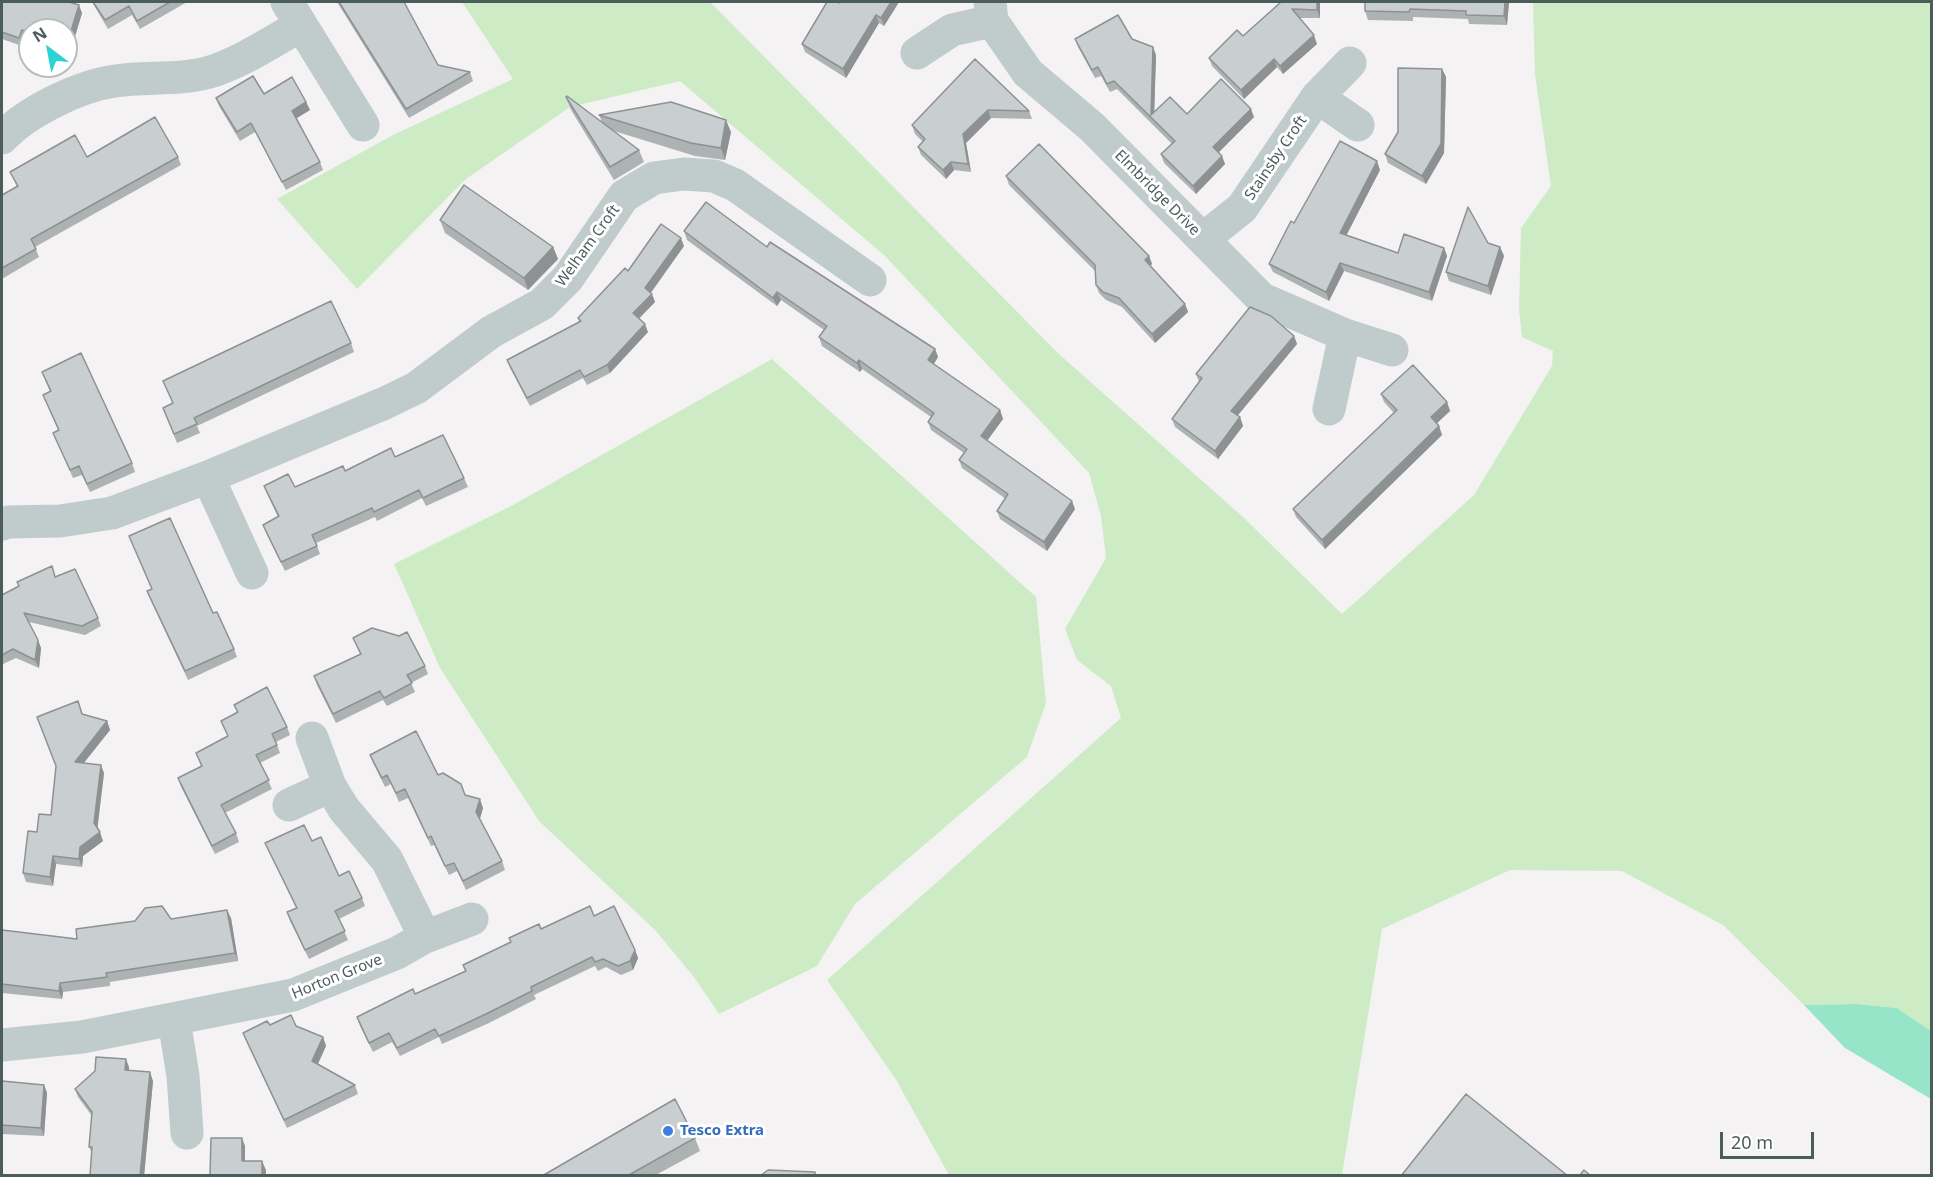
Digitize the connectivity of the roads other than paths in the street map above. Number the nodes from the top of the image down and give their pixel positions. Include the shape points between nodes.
1 (991, 11) edge
2 (293, 14) edge
3 (918, 53) dead end
4 (1350, 63) dead end
5 (1317, 97) junction
6 (363, 125) dead end
7 (1358, 125) dead end
8 (3, 132) edge
9 (1203, 239) junction
10 (870, 280) dead end
11 (1345, 335) junction
12 (1392, 351) dead end
13 (1329, 409) dead end
14 (208, 477) junction
15 (2, 524) edge
16 (252, 573) dead end
17 (312, 738) dead end
18 (330, 786) junction
19 (289, 805) dead end
20 (472, 919) dead end
21 (425, 937) junction
22 (174, 1020) junction
23 (2, 1045) edge
24 (187, 1132) dead end

1 - 3 street, Elmbridge Drive
1 - 9 street, Elmbridge Drive via 1028,72 1092,127
2 - 6 street
2 - 8 street via 240,59 210,72 114,81 82,91
4 - 5 street, Stainsby Croft
5 - 7 street
5 - 9 street, Stainsby Croft via 1242,208
9 - 11 street, Elmbridge Drive via 1262,299
10 - 14 street, Welham Croft via 735,184 714,176 654,178 624,196 568,278 542,304 491,332 417,388
11 - 12 street, Elmbridge Drive
11 - 13 street
14 - 15 street, Welham Croft via 112,513
14 - 16 street
17 - 18 street
18 - 19 street
18 - 21 street via 387,860
20 - 21 street, Horton Grove
21 - 22 street, Horton Grove via 293,995
22 - 23 street, Horton Grove via 82,1037
22 - 24 street

